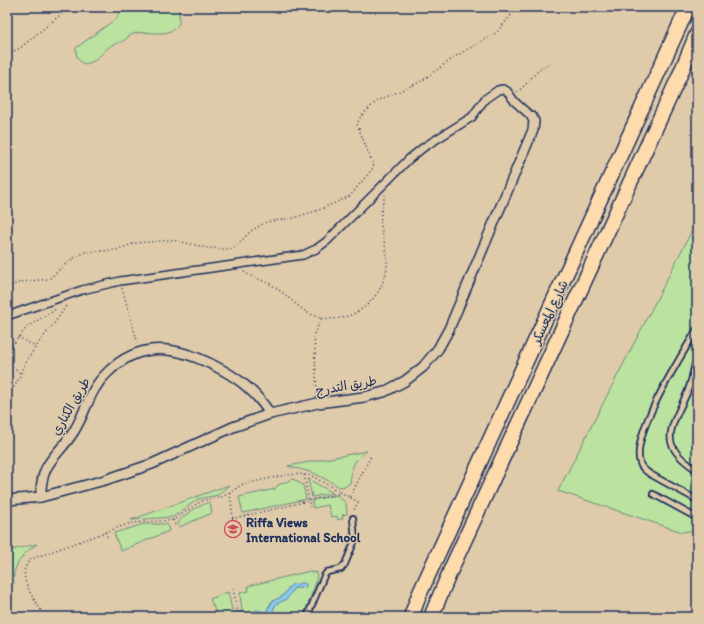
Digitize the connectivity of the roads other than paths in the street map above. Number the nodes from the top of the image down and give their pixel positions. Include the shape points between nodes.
1 (688, 7) edge
2 (697, 34) edge
3 (532, 117) joint
4 (7, 316) edge
5 (696, 332) edge
6 (697, 357) edge
7 (270, 414) junction
8 (697, 470) edge
9 (652, 494) dead end
10 (41, 497) junction
11 (7, 500) edge
12 (697, 500) edge
13 (353, 518) road end
14 (697, 518) edge
15 (307, 617) edge
16 (411, 617) edge
17 (431, 617) edge

1 - 16 main road, شارع المعسكر
2 - 17 main road, شارع المعسكر
3 - 4 street via 503,89 489,96 472,117 424,146 316,249 296,256 120,281 72,293
3 - 7 street, طريق التدرج via 534,125 527,144 449,329 431,358 410,378 384,392
5 - 12 lane via 653,407 640,444 639,456 643,469
6 - 8 lane via 687,392 671,428 670,438 676,455
7 - 10 street, طريق التدرج via 233,427 152,464
7 - 10 street, طريق الكناري via 242,382 194,355 169,349 141,353 115,366 94,388 74,432 46,468 41,482
9 - 14 lane
10 - 11 street, طريق التدرج
13 - 15 lane via 355,540 345,564 324,576

